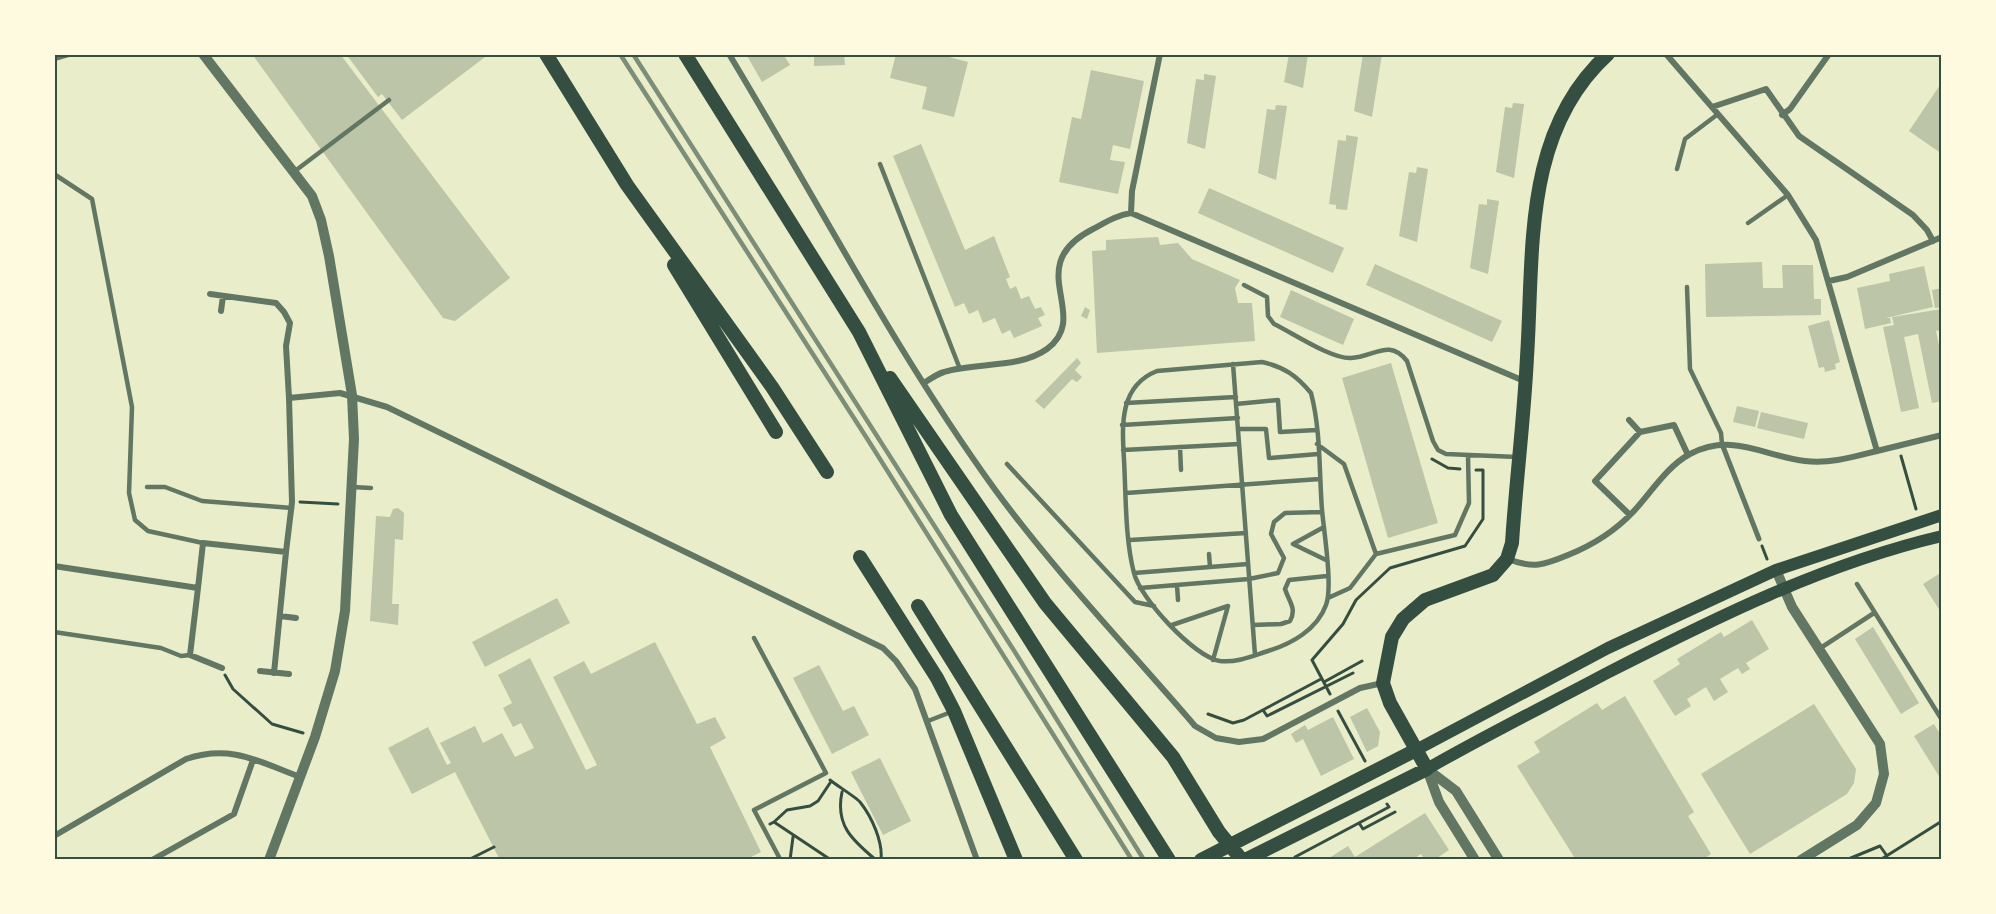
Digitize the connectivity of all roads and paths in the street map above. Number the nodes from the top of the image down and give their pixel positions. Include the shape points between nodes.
1 (71, 54) edge
2 (203, 54) edge
3 (546, 54) edge
4 (685, 54) edge
5 (729, 54) edge
6 (1160, 54) edge
7 (1608, 54) edge
8 (1666, 54) edge
9 (1829, 54) edge
10 (54, 59) edge
11 (389, 100) dead end
12 (1712, 107) junction
13 (1718, 114) junction
14 (1782, 115) junction
15 (880, 164) dead end
16 (1677, 169) dead end
17 (295, 171) junction
18 (54, 174) edge
19 (627, 185) junction
20 (1788, 195) junction
21 (1131, 213) junction
22 (1748, 223) dead end
23 (1942, 237) edge
24 (1933, 241) junction
25 (1829, 281) junction
26 (1244, 285) dead end
27 (1687, 287) dead end
28 (210, 294) dead end
29 (223, 296) junction
30 (221, 311) dead end
31 (859, 332) junction
32 (1233, 364) junction
33 (960, 369) junction
34 (1524, 381) junction
35 (924, 382) junction
36 (352, 395) junction
37 (1236, 397) junction
38 (289, 398) junction
39 (1126, 403) junction
40 (1236, 404) junction
41 (1238, 418) junction
42 (1629, 420) dead end
43 (1122, 425) junction
44 (1239, 429) junction
45 (1316, 430) junction
46 (776, 432) dead end
47 (1640, 432) junction
48 (1942, 435) edge
49 (1317, 443) junction
50 (1239, 444) junction
51 (1722, 444) junction
52 (1899, 446) junction
53 (1180, 447) junction
54 (1123, 450) junction
55 (1877, 451) junction
56 (1318, 454) junction
57 (1688, 455) junction
58 (1468, 456) junction
59 (1517, 457) junction
60 (1432, 459) dead end
61 (1007, 464) dead end
62 (1467, 469) junction
63 (1182, 470) dead end
64 (827, 472) dead end
65 (1320, 479) junction
66 (1242, 484) junction
67 (352, 487) junction
68 (147, 488) dead end
69 (371, 488) dead end
70 (1126, 493) junction
71 (339, 504) dead end
72 (292, 505) junction
73 (1916, 509) dead end
74 (1322, 512) junction
75 (1630, 515) junction
76 (1942, 515) edge
77 (1324, 527) junction
78 (1246, 533) junction
79 (1942, 536) edge
80 (1759, 539) joint
81 (1130, 540) junction
82 (203, 543) junction
83 (286, 552) junction
84 (1209, 554) dead end
85 (1376, 554) junction
86 (860, 557) dead end
87 (1507, 559) junction
88 (1326, 560) junction
89 (1248, 564) junction
90 (1772, 565) junction
91 (54, 566) edge
92 (1210, 567) junction
93 (1134, 573) junction
94 (1327, 576) junction
95 (1249, 579) junction
96 (1857, 584) dead end
97 (1177, 585) junction
98 (1784, 587) junction
99 (198, 588) junction
100 (1140, 588) junction
101 (1328, 598) junction
102 (1178, 600) dead end
103 (918, 606) dead end
104 (1154, 606) junction
105 (1874, 613) junction
106 (280, 616) junction
107 (296, 618) dead end
108 (1172, 625) junction
109 (1252, 625) junction
110 (54, 632) edge
111 (754, 638) dead end
112 (1819, 649) junction
113 (190, 655) junction
114 (1255, 655) junction
115 (1213, 660) junction
116 (1362, 661) dead end
117 (222, 668) joint
118 (1316, 668) dead end
119 (260, 671) dead end
120 (274, 673) junction
121 (1353, 673) dead end
122 (289, 674) dead end
123 (1383, 683) junction
124 (1263, 710) junction
125 (954, 711) junction
126 (1208, 714) dead end
127 (1942, 720) edge
128 (928, 721) junction
129 (303, 733) dead end
130 (1416, 750) junction
131 (253, 760) junction
132 (1427, 769) junction
133 (826, 773) junction
134 (300, 777) junction
135 (831, 782) junction
136 (842, 791) junction
137 (1395, 812) dead end
138 (767, 817) dead end
139 (1942, 821) edge
140 (774, 822) junction
141 (1359, 823) dead end
142 (54, 836) edge
143 (793, 837) junction
144 (1228, 845) junction
145 (494, 847) dead end
146 (1887, 856) junction
147 (152, 860) edge
148 (269, 860) edge
149 (468, 860) edge
150 (778, 860) edge
151 (790, 860) edge
152 (831, 860) edge
153 (876, 860) edge
154 (881, 860) edge
155 (977, 860) edge
156 (1016, 860) edge
157 (1076, 860) edge
158 (1169, 860) edge
159 (1201, 860) edge
160 (1244, 860) edge
161 (1475, 860) edge
162 (1499, 860) edge
163 (1801, 860) edge
164 (1846, 860) edge
165 (1880, 860) edge

1 - 10 lane
2 - 17 street
3 - 19 main road
4 - 31 main road
5 - 35 street via 909,363
6 - 21 street
7 - 34 main road via 1584,80 1556,126 1545,154 1535,204
8 - 12 street
9 - 14 street
11 - 17 lane
12 - 13 street
12 - 14 street via 1766,89
13 - 16 lane via 1685,139
13 - 20 street
14 - 24 street via 1799,136 1913,215
15 - 33 lane
17 - 36 street via 312,196 321,220
18 - 82 lane via 92,199 132,407 129,493 135,520 148,531
19 - 46 main road
19 - 64 main road via 772,387
20 - 22 lane
20 - 25 street via 1816,240
21 - 33 street via 1082,235 1064,250 1057,275 1064,309 1061,333 1048,348 1029,358
21 - 34 street
23 - 24 street
24 - 25 street
25 - 55 street
26 - 58 lane via 1267,297 1274,324 1338,356 1352,358 1387,349 1399,352 1407,362 1438,450
27 - 51 lane via 1690,369
28 - 29 street
29 - 30 street
29 - 38 street via 276,303 284,312 290,323 286,346
31 - 144 main road via 1046,603 1173,757
31 - 158 main road via 951,515
32 - 37 lane
32 - 39 lane via 1157,371 1135,386
32 - 45 lane via 1262,362 1282,367 1298,378 1311,393
33 - 35 street
34 - 59 main road
35 - 123 street via 1034,540 1195,726 1216,738 1239,742 1263,739 1360,688
36 - 38 street
36 - 67 street
36 - 128 street via 387,407 874,644 896,661 915,689
37 - 39 lane
37 - 40 lane
38 - 72 street
39 - 43 lane
40 - 41 lane
40 - 45 lane via 1278,400 1280,432
41 - 43 lane
41 - 44 lane
42 - 47 street
43 - 54 lane
44 - 50 lane
44 - 56 lane via 1266,429 1269,458
45 - 49 lane
47 - 57 street via 1674,425
47 - 75 street via 1595,481
48 - 52 street
49 - 56 lane
49 - 85 lane via 1344,464
50 - 53 lane
50 - 66 lane
51 - 55 street via 1734,443 1803,461 1830,462
51 - 57 street
51 - 80 street
52 - 55 street
52 - 73 path
53 - 54 lane
53 - 63 lane
54 - 70 lane
56 - 65 lane
57 - 75 street
58 - 59 lane
58 - 62 lane
59 - 87 main road via 1512,543
60 - 62 path via 1448,468
61 - 104 lane via 1134,602
62 - 85 lane via 1469,503 1455,535
62 - 118 path via 1483,470 1485,493 1483,519 1465,546 1390,568 1356,600 1343,624 1312,660
65 - 66 lane
65 - 74 lane
66 - 70 lane
66 - 78 lane
67 - 69 lane
67 - 134 street via 340,645
68 - 72 lane via 165,487 202,501
70 - 81 lane
71 - 72 path
72 - 83 street
74 - 77 lane
74 - 95 lane via 1285,513 1278,517 1271,534 1284,558 1283,566 1278,573
75 - 87 street via 1595,544 1546,564 1524,566
76 - 90 main road
77 - 88 lane
77 - 88 lane via 1293,544
78 - 81 lane
78 - 89 lane
79 - 98 main road
80 - 90 path
81 - 93 lane
82 - 83 street
82 - 99 street
83 - 106 street
84 - 92 lane
85 - 101 lane via 1350,588
86 - 125 main road
87 - 123 main road via 1493,575 1425,600 1403,620 1392,637
88 - 94 lane
89 - 92 lane
89 - 95 lane
90 - 98 street
90 - 130 main road
91 - 99 street
92 - 93 lane
93 - 100 lane
94 - 101 lane
94 - 109 lane via 1289,580 1285,589 1294,607 1290,621
95 - 97 lane
95 - 109 lane
96 - 105 lane
97 - 100 lane
97 - 102 lane
98 - 112 street
98 - 132 main road via 1666,642
99 - 113 street
100 - 104 lane
101 - 114 lane via 1320,615 1296,641
103 - 157 main road
104 - 108 lane
105 - 112 lane
105 - 127 lane
106 - 107 street
106 - 120 street
108 - 115 lane via 1192,649
108 - 115 lane via 1228,606
109 - 114 lane
110 - 113 lane
111 - 133 lane
112 - 163 street via 1880,744 1884,774 1876,804 1857,825
113 - 117 street
114 - 115 lane via 1234,662
116 - 124 path
117 - 129 path via 233,689 272,724
119 - 120 street
120 - 122 street
121 - 124 path via 1266,716
123 - 130 main road
124 - 126 path via 1233,723
125 - 128 lane
125 - 156 main road
128 - 155 street
130 - 132 main road
130 - 144 main road
131 - 134 street
131 - 142 street via 226,752 207,752 186,759
131 - 147 street via 234,814
132 - 160 main road
132 - 161 street via 1439,802
132 - 162 street via 1456,791
133 - 135 path
133 - 150 lane via 754,810
134 - 148 street
135 - 136 path
135 - 140 path via 818,801 787,810
136 - 153 path via 838,808 842,821 852,840
136 - 154 path via 860,801 883,847
137 - 141 path via 1363,829
138 - 140 path via 770,824
139 - 146 path
140 - 143 path
143 - 151 path
143 - 152 path
144 - 159 main road
144 - 160 main road
145 - 149 path
146 - 164 path via 1880,846
146 - 165 path

